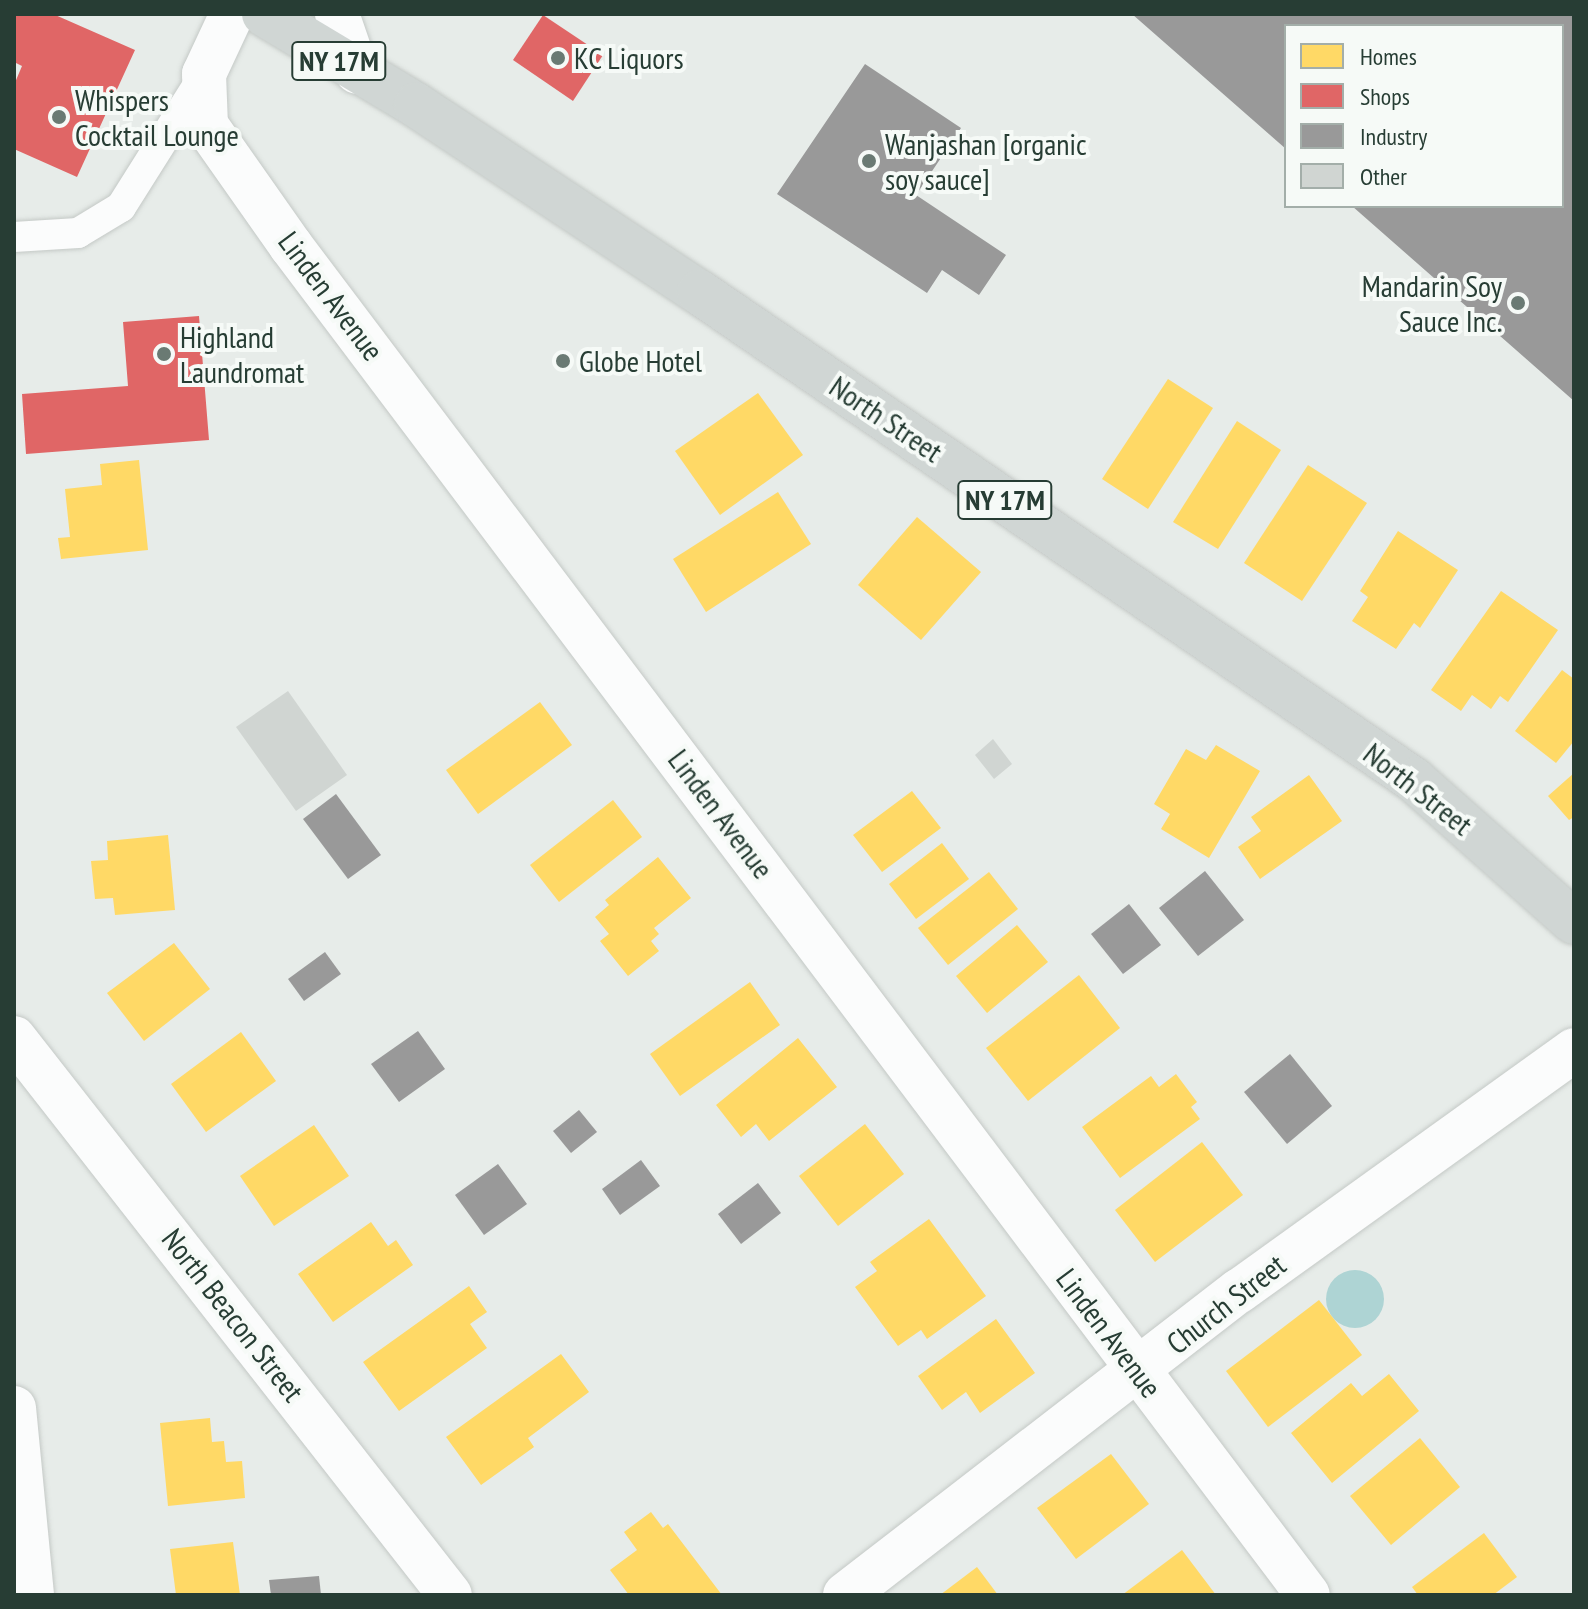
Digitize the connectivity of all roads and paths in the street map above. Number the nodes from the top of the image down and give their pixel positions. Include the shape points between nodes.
1 (232, 14) edge
2 (264, 14) edge
3 (337, 14) edge
4 (357, 72) junction
5 (204, 74) junction
6 (14, 237) edge
7 (1574, 922) edge
8 (14, 1038) edge
9 (1574, 1050) edge
10 (1139, 1372) junction
11 (14, 1408) edge
12 (32, 1595) edge
13 (450, 1595) edge
14 (845, 1595) edge
15 (1308, 1595) edge

1 - 5 street, Linden Avenue
2 - 4 main road, NY 17M
3 - 4 street
4 - 7 main road, North Street / NY 17M via 416,105 699,292 1414,780
5 - 6 lane via 121,207 78,233
5 - 10 street, Linden Avenue via 206,125 291,246
8 - 13 street, North Beacon Street
9 - 10 street, Church Street via 1239,1291
10 - 14 street, Church Street
10 - 15 street, Linden Avenue
11 - 12 street

